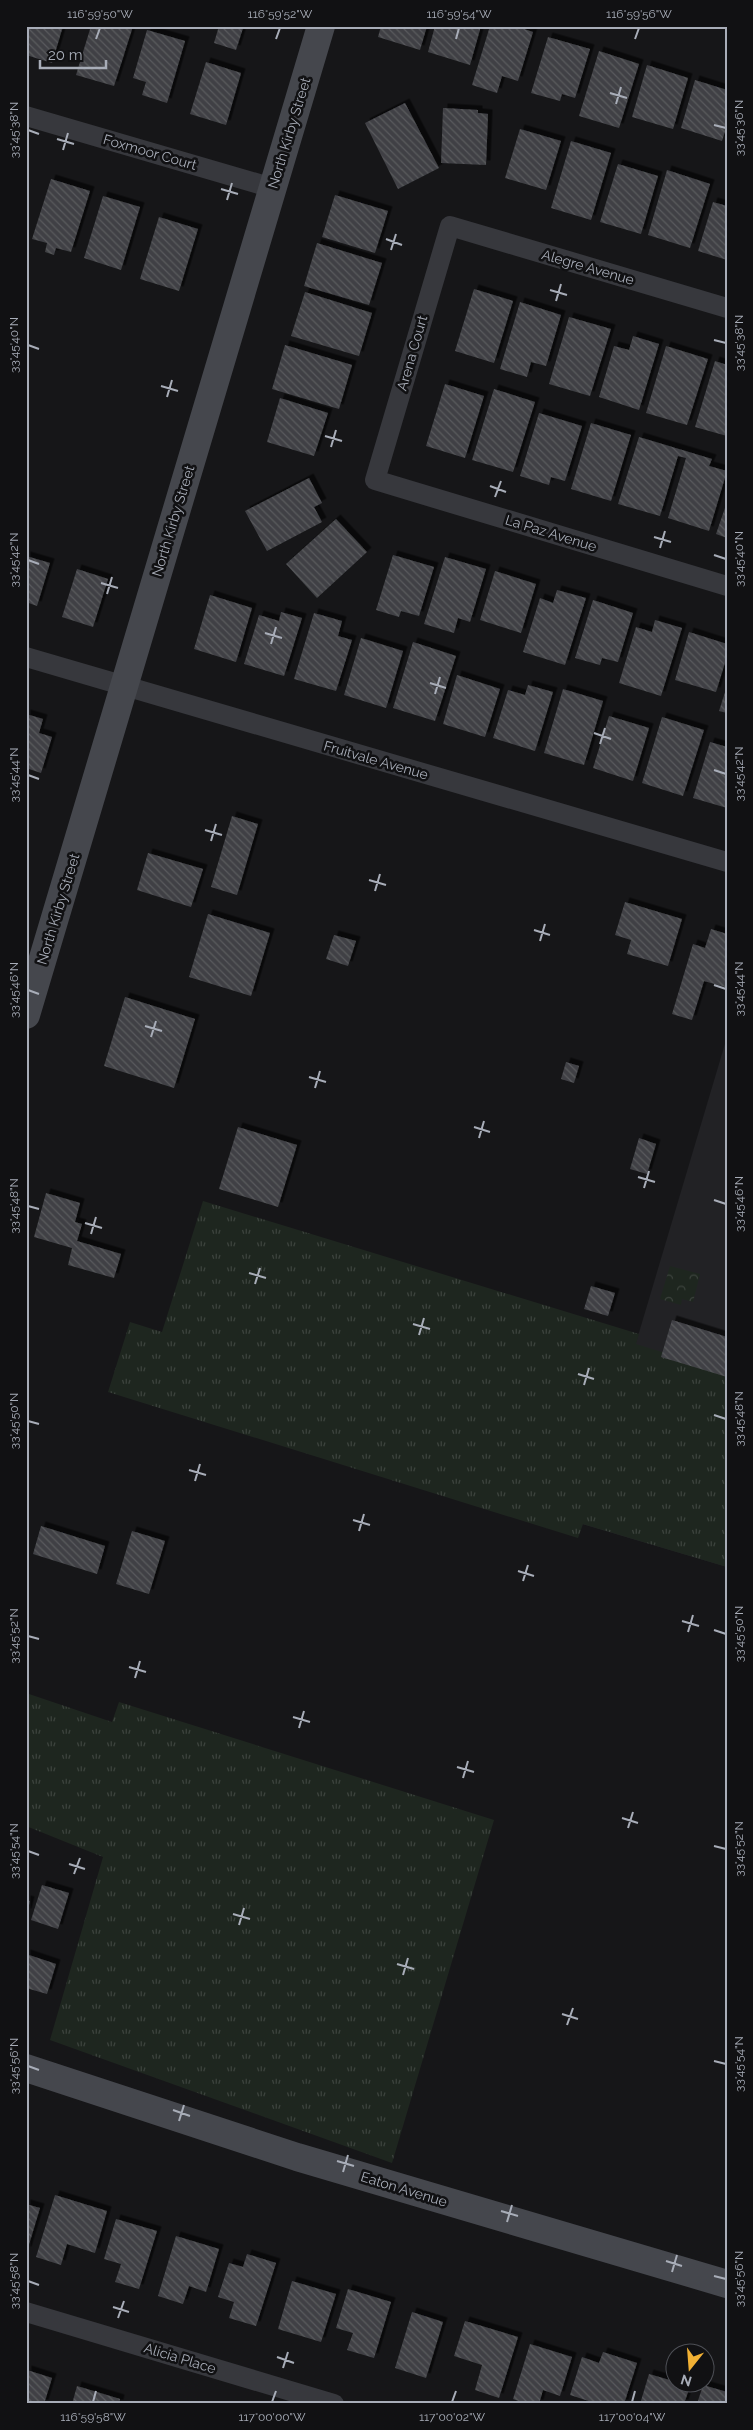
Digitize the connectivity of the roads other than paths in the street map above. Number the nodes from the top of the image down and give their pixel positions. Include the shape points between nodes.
1 (321, 26) edge
2 (26, 116) edge
3 (273, 188) junction
4 (450, 226) joint
5 (727, 308) edge
6 (375, 480) joint
7 (727, 586) edge
8 (26, 657) edge
9 (124, 686) junction
10 (727, 862) edge
11 (26, 1015) edge
12 (26, 2068) edge
13 (727, 2284) edge
14 (26, 2312) edge
15 (334, 2404) edge

1 - 3 street, North Kirby Street
2 - 3 street, Foxmoor Court
3 - 9 street, North Kirby Street
4 - 5 street, Alegre Avenue
4 - 6 street, Arena Court
6 - 7 street, La Paz Avenue
8 - 9 street, Fruitvale Avenue
9 - 10 street, Fruitvale Avenue
9 - 11 street, North Kirby Street
12 - 13 street, Eaton Avenue via 297,2157
14 - 15 street, Alicia Place

